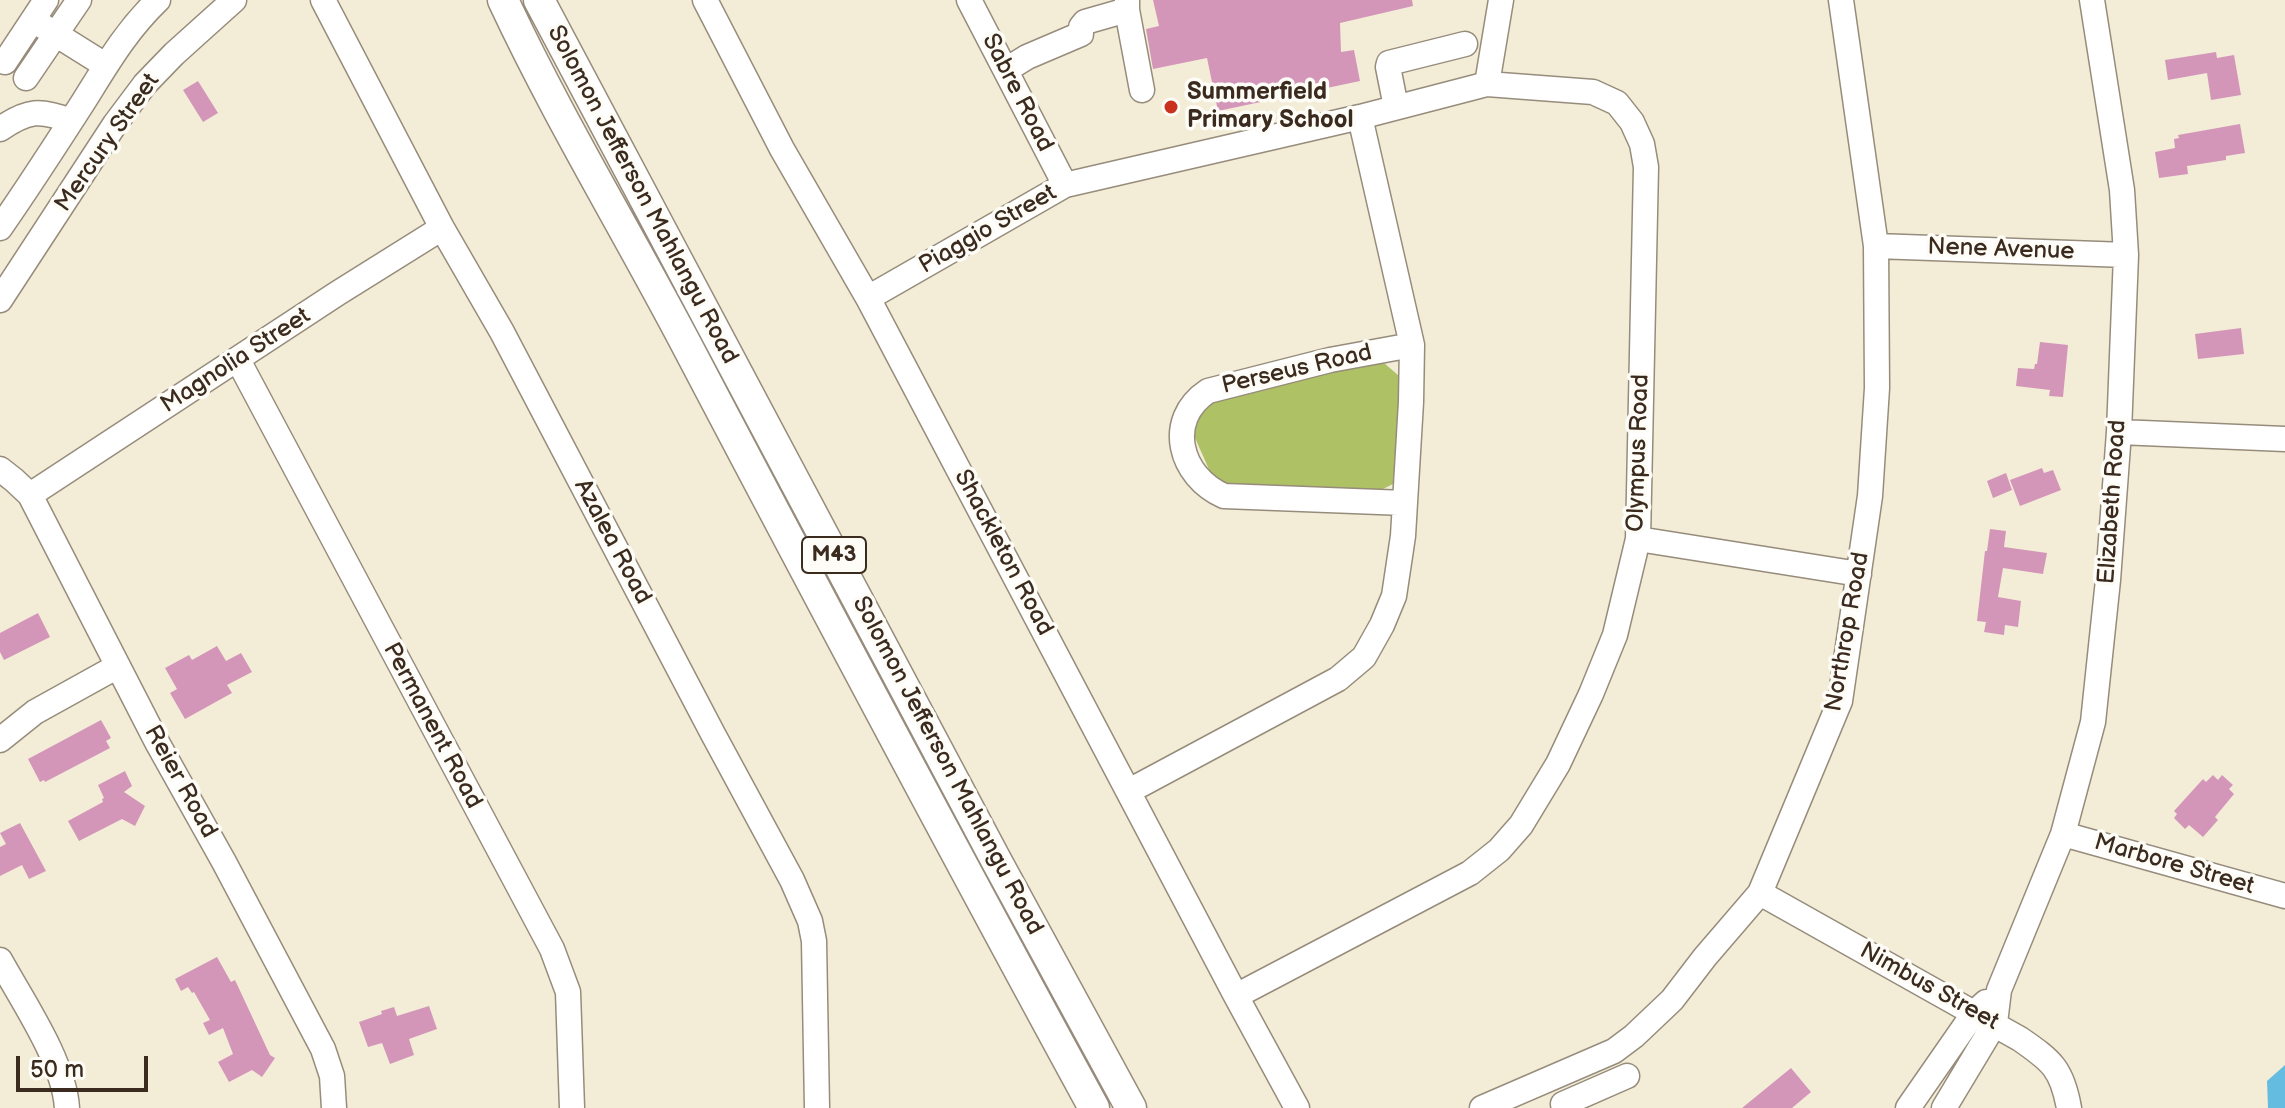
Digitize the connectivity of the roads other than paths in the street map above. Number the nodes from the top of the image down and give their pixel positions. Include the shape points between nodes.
1 (79, 0) edge
2 (158, 0) edge
3 (234, 0) edge
4 (323, 0) edge
5 (494, 0) edge
6 (503, 0) edge
7 (539, 0) edge
8 (705, 0) edge
9 (969, 0) edge
10 (1501, 0) edge
11 (1841, 0) edge
12 (2092, 0) edge
13 (1127, 5) edge
14 (40, 10) edge
15 (56, 34) junction
16 (520, 38) junction
17 (1465, 44) dead end
18 (5, 62) dead end
19 (105, 65) junction
20 (1006, 70) junction
21 (26, 78) dead end
22 (1487, 84) junction
23 (1142, 90) dead end
24 (1396, 107) junction
25 (1360, 117) junction
26 (71, 121) junction
27 (0, 129) edge
28 (1065, 185) junction
29 (9, 196) edge
30 (0, 228) edge
31 (442, 228) junction
32 (1876, 246) junction
33 (2126, 255) junction
34 (868, 298) junction
35 (0, 300) edge
36 (1412, 345) junction
37 (238, 360) junction
38 (2119, 432) junction
39 (2285, 439) edge
40 (0, 469) edge
41 (30, 495) junction
42 (1405, 503) junction
43 (1638, 539) junction
44 (1859, 574) junction
45 (118, 666) junction
46 (0, 740) edge
47 (1129, 791) junction
48 (2063, 834) junction
49 (1760, 893) junction
50 (2285, 896) edge
51 (0, 960) edge
52 (1236, 996) junction
53 (1984, 1018) junction
54 (1627, 1076) dead end
55 (1551, 1079) junction
56 (1564, 1106) edge
57 (67, 1108) edge
58 (334, 1108) edge
59 (572, 1108) edge
60 (817, 1108) edge
61 (1094, 1108) edge
62 (1131, 1108) edge
63 (1297, 1108) edge
64 (1482, 1108) edge
65 (1908, 1108) edge
66 (1944, 1108) edge
67 (2069, 1108) edge

1 - 15 street
2 - 19 street, Mercury Street
3 - 35 street, Mercury Street via 145,84
4 - 31 street, Azalea Road
5 - 16 main road
6 - 16 main road, Solomon Jefferson Mahlangu Road / M43
7 - 62 main road, Solomon Jefferson Mahlangu Road / M43
8 - 34 street, Shackleton Road
9 - 20 street, Sabre Road
10 - 22 street
11 - 32 street, Northrop Road
12 - 33 street, Elizabeth Road via 2122,190
13 - 20 street via 1085,22 1081,34
13 - 23 street
14 - 15 street
14 - 18 street
15 - 19 street
15 - 21 street
16 - 61 main road, Solomon Jefferson Mahlangu Road / M43
17 - 24 street via 1389,63
19 - 26 street, Mercury Street
20 - 28 street, Sabre Road
22 - 24 street, Piaggio Street
22 - 43 street, Olympus Road via 1593,92 1617,103 1642,144 1646,167
24 - 25 street, Piaggio Street
25 - 28 street, Piaggio Street
25 - 36 street
26 - 27 street via 34,112
26 - 29 street, Mercury Street
28 - 34 street, Piaggio Street
29 - 30 street, Mercury Street
31 - 37 street, Magnolia Street
31 - 60 street, Azalea Road via 502,332 808,915 814,941
32 - 33 street, Nene Avenue
32 - 44 street, Northrop Road via 1877,388
33 - 38 street, Elizabeth Road
34 - 47 street, Shackleton Road
36 - 42 street
36 - 42 street, Perseus Road via 1208,391 1186,413 1182,430 1191,466 1203,484 1224,496
37 - 41 street, Magnolia Street
37 - 59 street, Permanent Road via 552,949 568,992
38 - 39 street
38 - 48 street, Elizabeth Road via 2093,722
40 - 41 street, Reier Road
41 - 45 street, Reier Road
42 - 47 street via 1394,596 1364,657 1338,679
43 - 44 street
43 - 52 street, Olympus Road via 1615,635 1591,694 1521,825 1470,873
44 - 49 street, Northrop Road via 1840,701
45 - 46 street via 35,712
45 - 58 street, Reier Road via 323,1049
47 - 52 street, Shackleton Road
48 - 50 street, Marbore Street
48 - 53 street, Elizabeth Road
49 - 53 street, Nimbus Street
49 - 55 street, Northrop Road via 1672,1000 1634,1036 1614,1051
51 - 57 street via 55,1062
52 - 63 street, Shackleton Road
53 - 65 street, Elizabeth Road
53 - 66 street, Elizabeth Road
53 - 67 street, Nimbus Street via 2050,1060 2065,1085
54 - 56 street
55 - 56 street
55 - 64 street, Northrop Road

